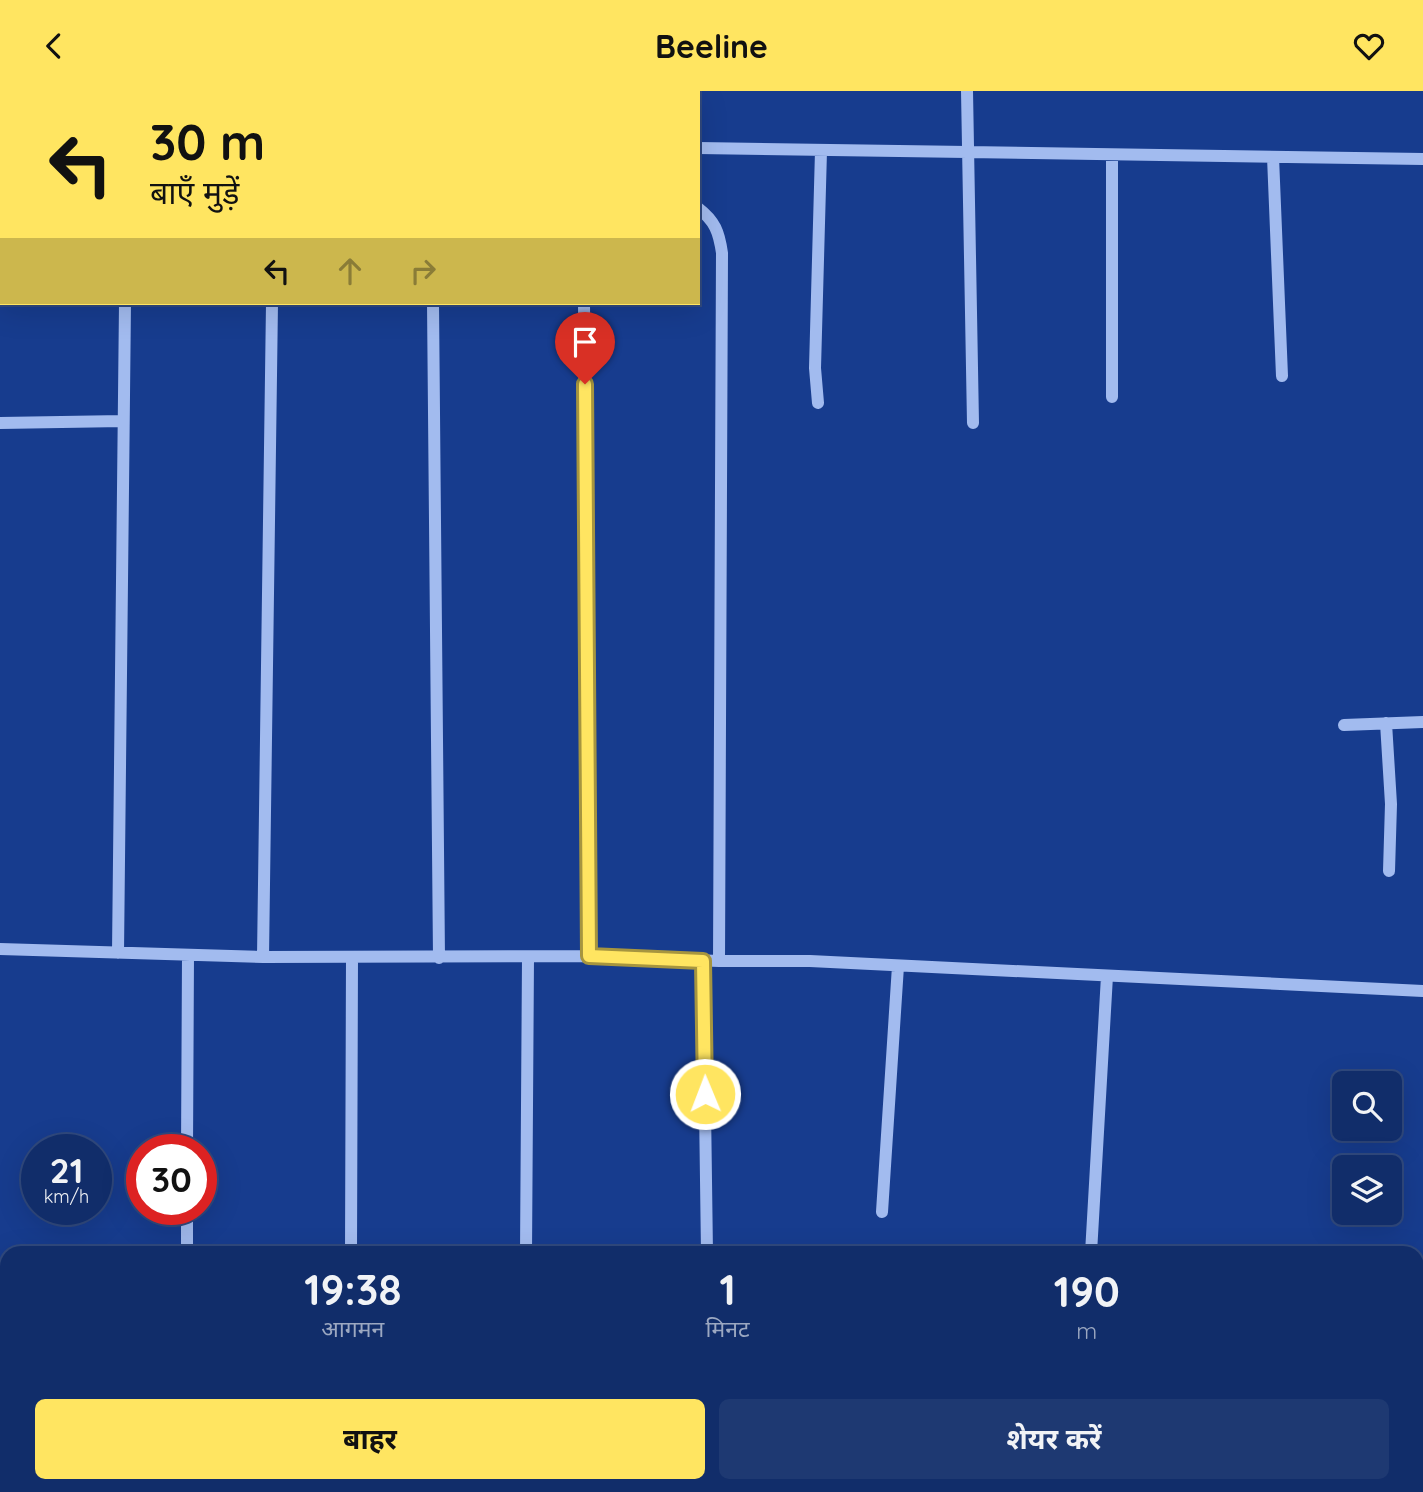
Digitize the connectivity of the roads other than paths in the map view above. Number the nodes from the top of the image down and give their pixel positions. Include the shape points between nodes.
1 (967, 91) edge
2 (700, 148) edge
3 (821, 151) junction
4 (968, 153) junction
5 (1112, 155) junction
6 (1273, 157) junction
7 (1423, 159) edge
8 (700, 210) edge
9 (125, 305) edge
10 (272, 305) edge
11 (433, 305) edge
12 (584, 305) edge
13 (1282, 376) dead end
14 (1112, 397) dead end
15 (818, 403) dead end
16 (123, 421) junction
17 (0, 423) edge
18 (974, 423) dead end
19 (1423, 722) edge
20 (1386, 723) junction
21 (1344, 725) dead end
22 (1389, 871) dead end
23 (0, 949) edge
24 (118, 953) junction
25 (188, 956) junction
26 (589, 956) junction
27 (263, 957) junction
28 (352, 958) junction
29 (439, 958) junction
30 (528, 958) junction
31 (703, 961) junction
32 (719, 961) junction
33 (898, 966) junction
34 (1107, 977) junction
35 (1423, 991) edge
36 (187, 1134) edge
37 (882, 1212) dead end
38 (187, 1225) edge
39 (187, 1246) edge
40 (351, 1246) edge
41 (526, 1246) edge
42 (707, 1246) edge
43 (1091, 1246) edge

1 - 4 street
2 - 3 street
3 - 4 street
3 - 15 street
4 - 5 street
4 - 18 street
5 - 6 street
5 - 14 street
6 - 7 street
6 - 13 street
8 - 32 street via 713,221 722,253
9 - 16 street
10 - 27 street
11 - 29 street
12 - 26 street
16 - 17 street
16 - 24 street
19 - 20 street
20 - 21 street
20 - 22 street
23 - 24 street
24 - 25 street
25 - 27 street
25 - 36 street
26 - 30 street
26 - 31 street
27 - 28 street
28 - 29 street
28 - 40 street
29 - 30 street
30 - 41 street
31 - 32 street
31 - 42 street
32 - 33 street
33 - 34 street
33 - 37 street
34 - 35 street
34 - 43 street
38 - 39 street

